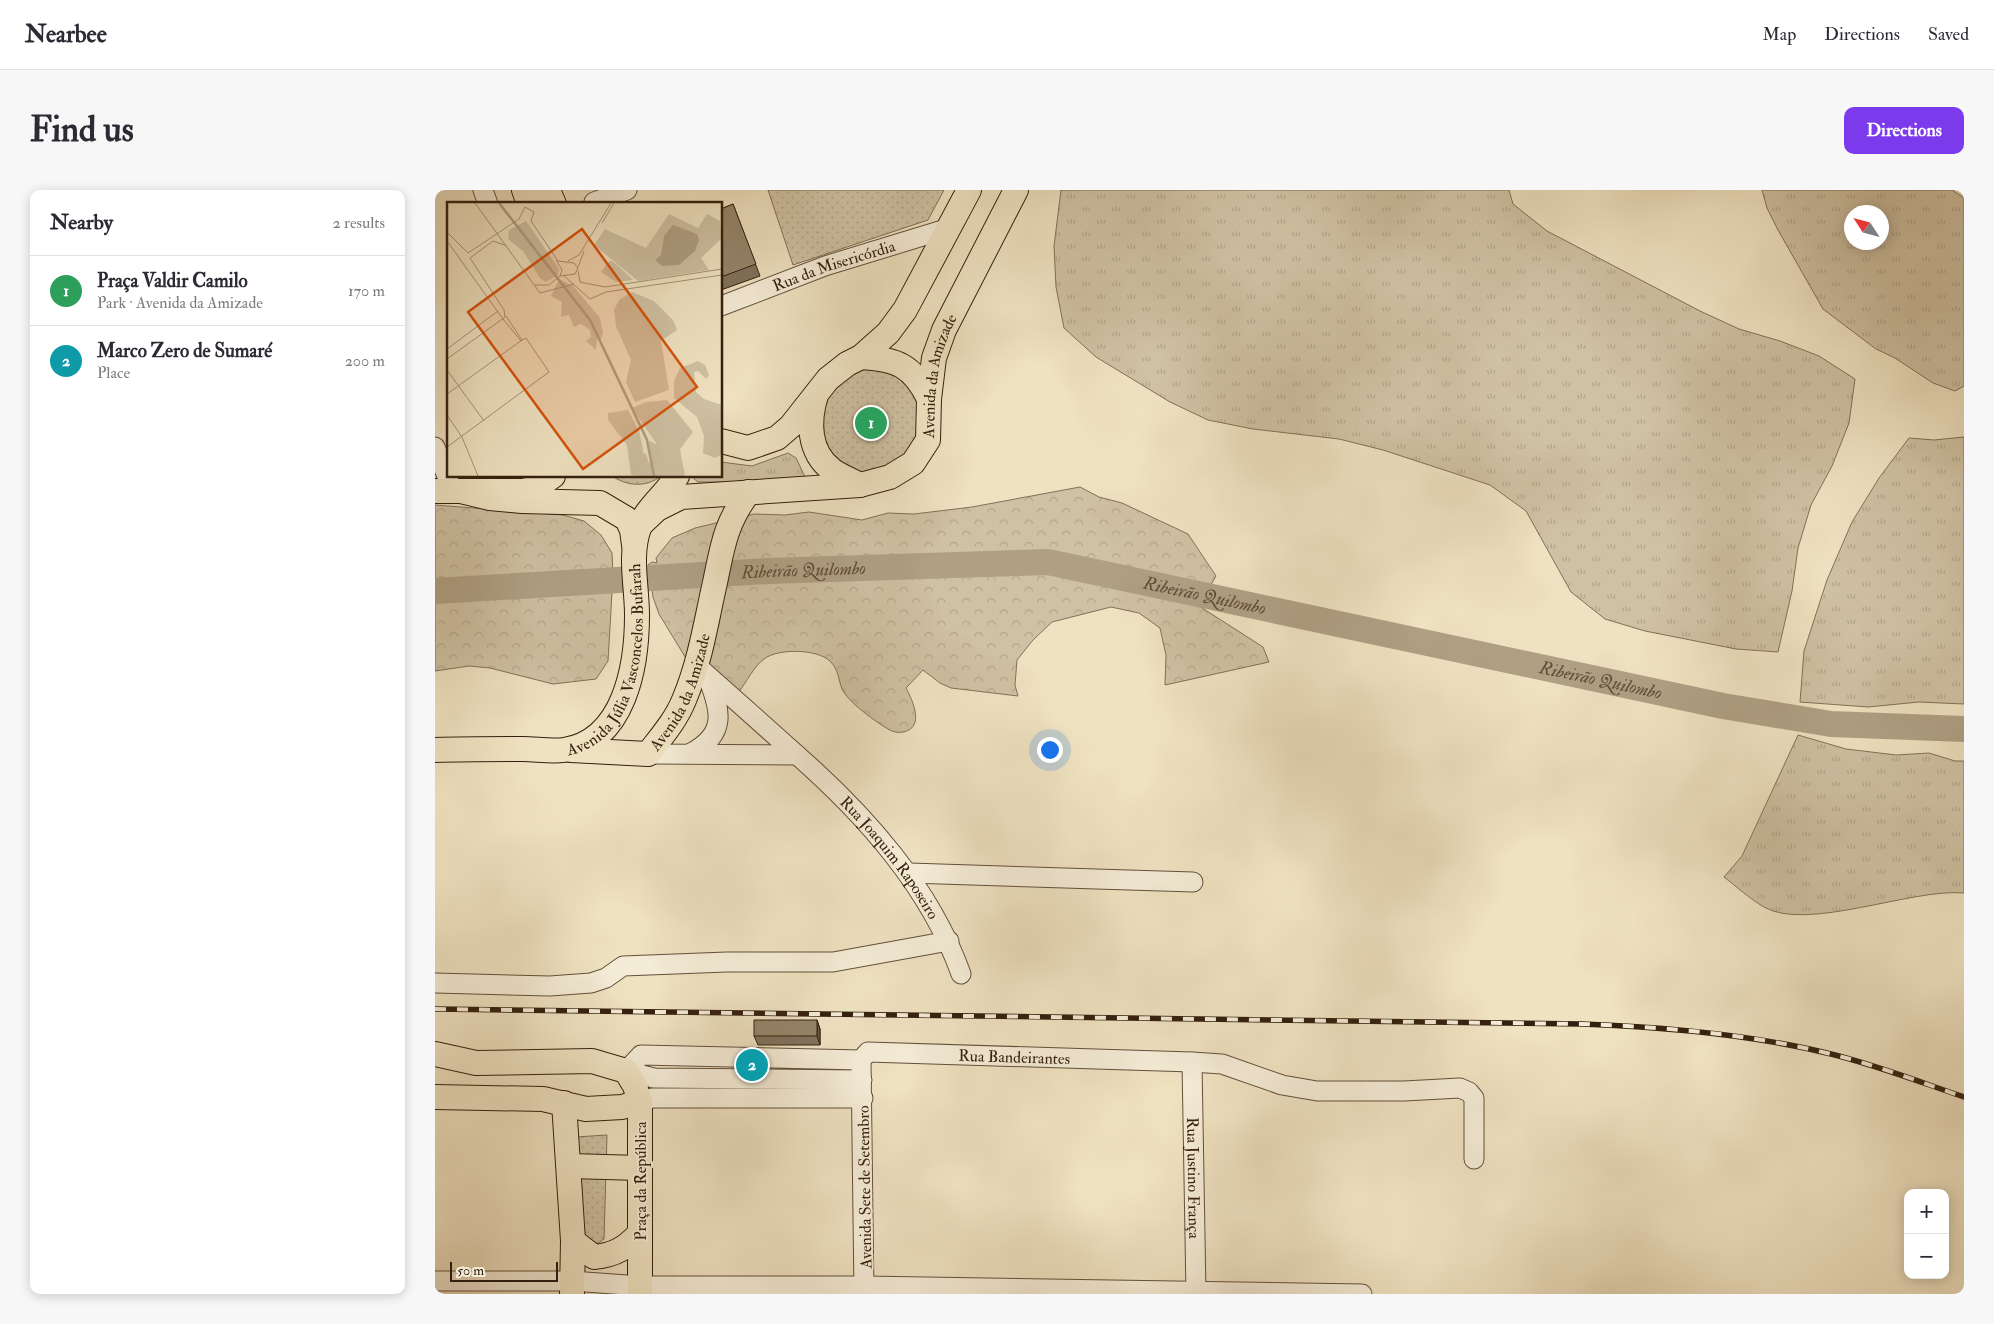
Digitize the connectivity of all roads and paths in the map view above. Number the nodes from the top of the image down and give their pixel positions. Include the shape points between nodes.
1 (483, 190) edge
2 (524, 190) edge
3 (548, 190) edge
4 (627, 190) edge
5 (969, 190) edge
6 (1016, 190) edge
7 (593, 199) edge
8 (487, 202) edge
9 (528, 202) edge
10 (553, 202) edge
11 (949, 228) junction
12 (723, 305) edge
13 (861, 358) junction
14 (816, 394) junction
15 (929, 399) junction
16 (723, 442) edge
17 (435, 446) edge
18 (524, 478) edge
19 (550, 478) edge
20 (676, 478) edge
21 (490, 483) edge
22 (860, 485) junction
23 (450, 491) edge
24 (749, 492) junction
25 (636, 544) junction
26 (702, 671) junction
27 (435, 750) edge
28 (565, 750) junction
29 (691, 753) junction
30 (648, 754) junction
31 (797, 755) junction
32 (909, 873) junction
33 (1193, 882) dead end
34 (949, 941) junction
35 (961, 974) dead end
36 (435, 983) edge
37 (435, 1054) edge
38 (861, 1060) junction
39 (1192, 1062) junction
40 (626, 1071) junction
41 (862, 1089) junction
42 (435, 1097) edge
43 (640, 1102) junction
44 (565, 1104) junction
45 (1474, 1159) dead end
46 (570, 1166) junction
47 (639, 1168) junction
48 (640, 1233) junction
49 (573, 1242) junction
50 (435, 1281) edge
51 (572, 1287) edge
52 (640, 1290) edge
53 (865, 1290) edge
54 (1196, 1292) edge
55 (1362, 1294) edge

1 - 8 street
2 - 9 main road
3 - 10 main road
4 - 7 street
5 - 11 main road
6 - 15 main road, Avenida da Amizade via 944,330 934,358
11 - 12 street, Rua da Misericórdia via 825,266
11 - 13 main road via 905,310 888,333
13 - 14 main road via 827,379
13 - 15 main road via 889,361 909,370
14 - 16 main road via 791,426 777,438 748,448
14 - 22 main road via 810,414 811,435 819,454 832,470
15 - 22 main road, Avenida da Amizade via 928,440 913,463 890,477
17 - 23 street
18 - 21 main road via 509,485
19 - 21 main road via 536,488 523,491
20 - 25 main road via 651,508
21 - 23 main road
22 - 24 main road, Avenida da Amizade
23 - 25 main road, Avenida Júlia Vasconcelos Bufarah via 522,501 600,503 627,519
24 - 25 main road, Avenida da Amizade via 681,498 657,508
24 - 26 main road, Avenida da Amizade via 734,511 723,542
25 - 28 main road, Avenida Júlia Vasconcelos Bufarah via 635,661 624,696 613,717 592,741
26 - 29 street via 716,699 718,719 715,732 706,745
26 - 30 main road, Avenida da Amizade via 669,727
26 - 31 street, Rua Joaquim Raposeiro
27 - 28 main road, Avenida Júlia Vasconcelos Bufarah
28 - 30 main road, Avenida da Amizade
29 - 30 street
29 - 31 street
31 - 32 street, Rua Joaquim Raposeiro via 831,785
32 - 33 street
32 - 34 street, Rua Joaquim Raposeiro
34 - 35 street, Rua Joaquim Raposeiro
34 - 36 street via 833,962 623,966 606,978 591,983 550,986
37 - 40 main road via 476,1063 592,1061
38 - 39 street, Rua Bandeirantes via 868,1052
38 - 40 street via 641,1054
38 - 41 street
39 - 45 street via 1222,1064 1283,1085 1317,1091 1460,1088 1474,1098
39 - 54 street, Rua Justino França
40 - 41 street via 654,1078
40 - 43 main road, Praça da República
41 - 43 street via 652,1098
41 - 53 street, Avenida Sete de Setembro
42 - 44 main road via 543,1099
43 - 44 main road via 622,1107 586,1109
43 - 47 main road, Praça da República
44 - 46 main road
46 - 47 main road
46 - 49 main road
47 - 48 main road, Praça da República
48 - 49 main road via 627,1247 607,1256 594,1257
48 - 52 main road, Praça da República
49 - 51 main road
50 - 51 street
51 - 52 street
52 - 53 street
53 - 54 street
54 - 55 street

